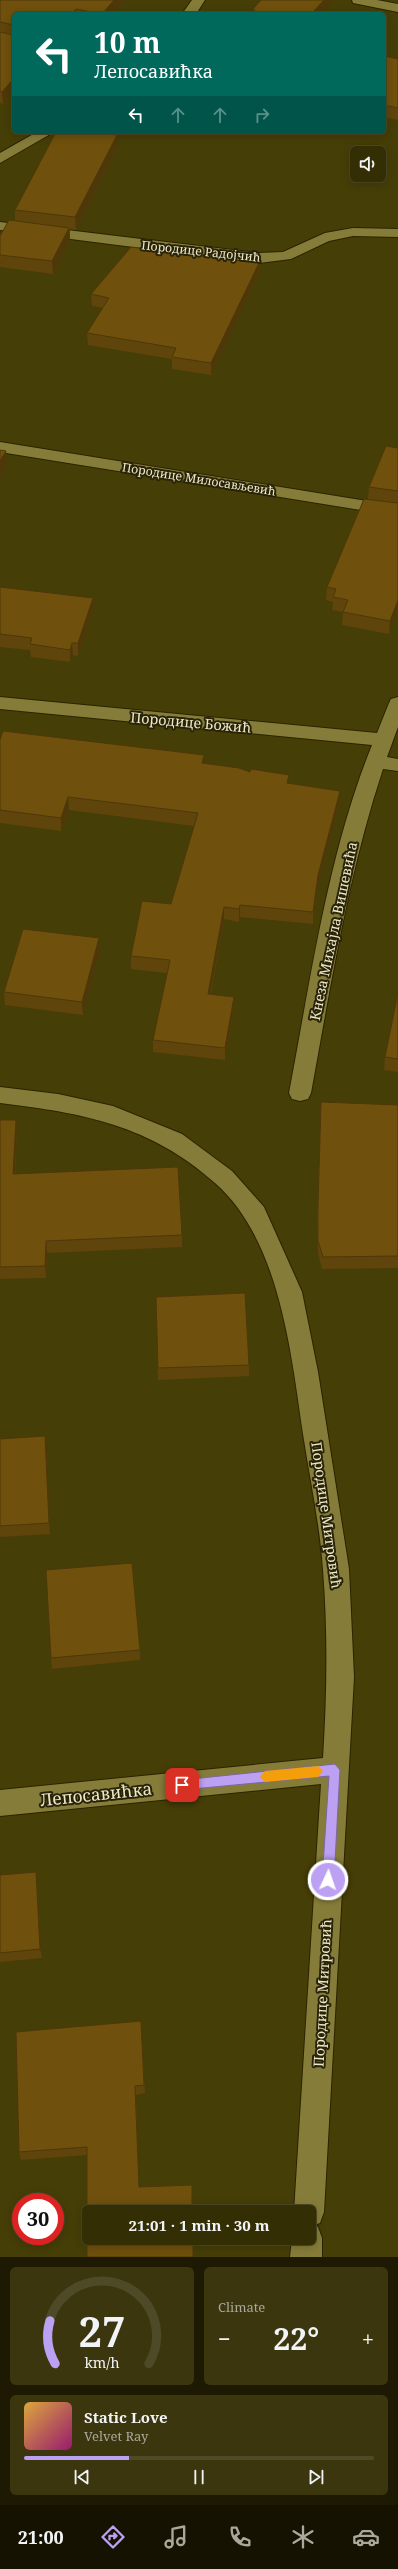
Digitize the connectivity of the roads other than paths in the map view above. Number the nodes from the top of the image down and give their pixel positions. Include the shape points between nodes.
1 (199, 0) edge
2 (358, 0) edge
3 (398, 8) edge
4 (190, 12) edge
5 (44, 134) edge
6 (0, 160) edge
7 (0, 226) edge
8 (398, 233) edge
9 (0, 447) edge
10 (398, 511) edge
11 (398, 703) edge
12 (0, 704) edge
13 (382, 740) junction
14 (374, 761) junction
15 (398, 765) edge
16 (300, 1093) dead end
17 (0, 1095) edge
18 (335, 1770) junction
19 (0, 1803) edge
20 (309, 2205) edge
21 (307, 2245) edge
22 (306, 2257) edge

1 - 4 street
2 - 3 street
5 - 6 street
7 - 8 street, Породице Радојчић via 259,258 286,256 325,237 353,232
9 - 10 street, Породице Милосављевић
11 - 13 street, Кнеза Михајла Вишевића
12 - 13 street, Породице Божић
13 - 14 street, Кнеза Михајла Вишевића
14 - 15 street
14 - 16 street, Кнеза Михајла Вишевића via 342,872
17 - 18 street, Породице Митровић via 58,1102 113,1114 174,1140 224,1177 256,1214 290,1292 306,1372 336,1569 341,1677
18 - 19 street, Лепосавићка
18 - 20 street, Породице Митровић
21 - 22 street

